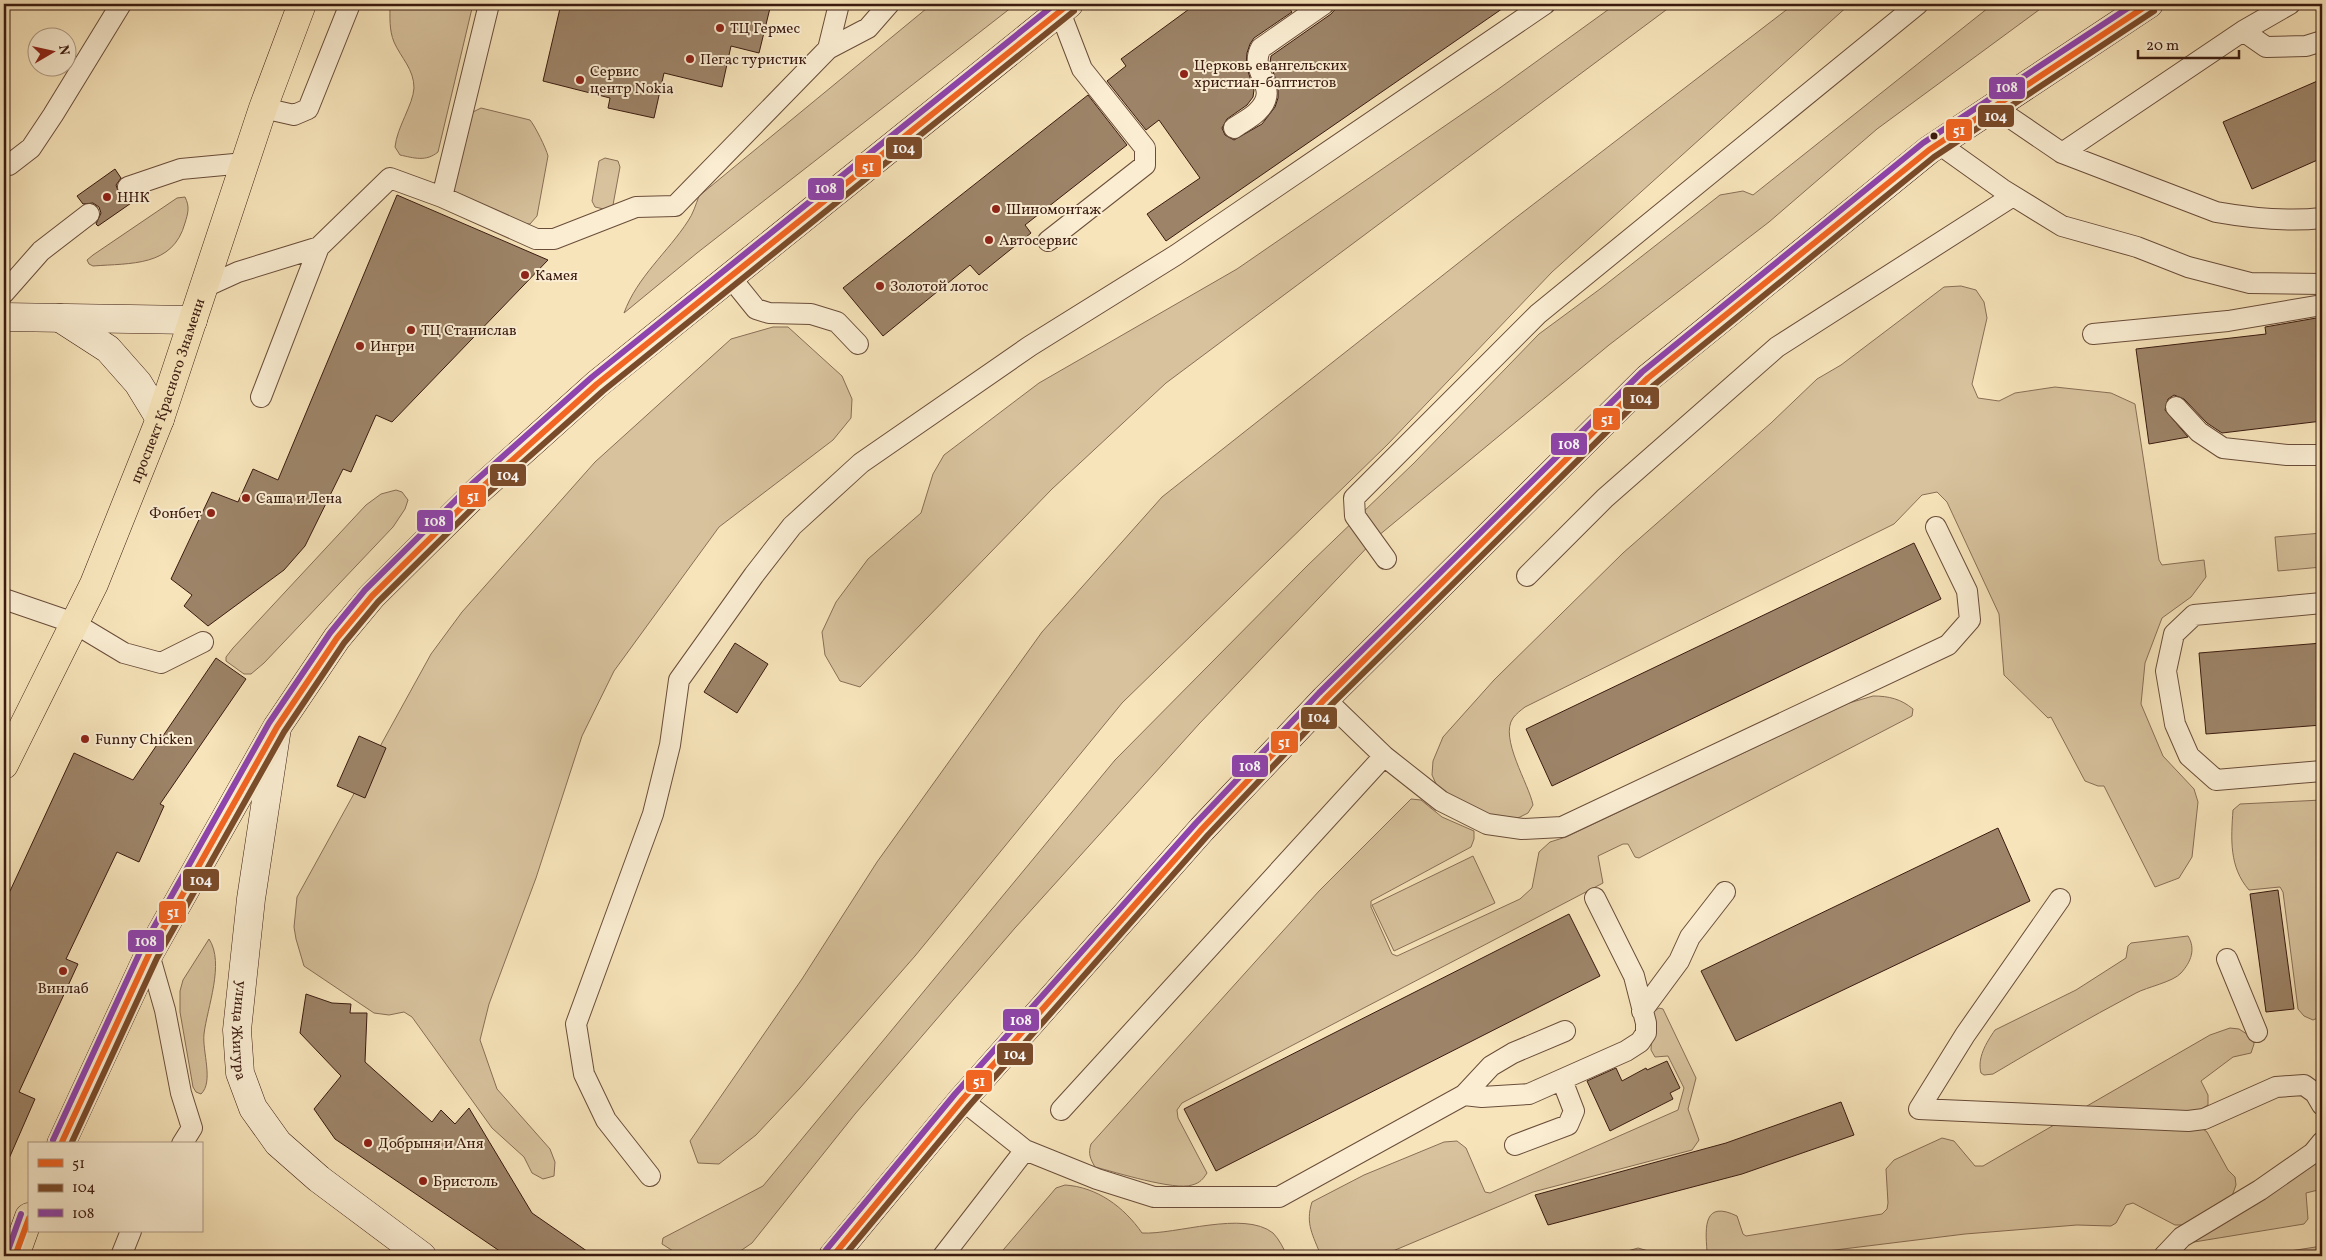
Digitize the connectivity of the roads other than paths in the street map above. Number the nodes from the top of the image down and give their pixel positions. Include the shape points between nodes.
1 (121, 4) edge
2 (302, 4) edge
3 (350, 4) edge
4 (488, 4) edge
5 (839, 4) edge
6 (889, 4) edge
7 (1324, 4) edge
8 (1545, 4) edge
9 (1918, 4) edge
10 (2149, 4) edge
11 (2290, 4) edge
12 (1061, 7) edge
13 (2243, 31) junction
14 (2322, 41) edge
15 (828, 49) junction
16 (1994, 106) junction
17 (263, 108) junction
18 (1234, 128) dead end
19 (1939, 144) junction
20 (2062, 153) junction
21 (244, 164) junction
22 (9, 165) dead end
23 (128, 187) dead end
24 (2013, 196) junction
25 (442, 197) junction
26 (89, 214) dead end
27 (2322, 218) edge
28 (1048, 241) dead end
29 (319, 247) junction
30 (731, 278) junction
31 (2322, 284) edge
32 (205, 287) junction
33 (4, 293) edge
34 (2322, 305) edge
35 (4, 317) edge
36 (60, 318) junction
37 (193, 320) junction
38 (2093, 334) dead end
39 (858, 344) dead end
40 (261, 397) dead end
41 (2176, 407) dead end
42 (160, 419) junction
43 (2322, 455) edge
44 (1936, 526) dead end
45 (1386, 560) dead end
46 (1526, 576) dead end
47 (4, 599) edge
48 (2322, 604) edge
49 (74, 623) junction
50 (203, 642) dead end
51 (1326, 699) junction
52 (277, 727) junction
53 (1384, 756) junction
54 (4, 765) edge
55 (2322, 771) edge
56 (1725, 892) dead end
57 (1595, 898) dead end
58 (2060, 899) dead end
59 (149, 954) junction
60 (2227, 959) dead end
61 (1642, 1011) junction
62 (1565, 1031) dead end
63 (2257, 1032) dead end
64 (1562, 1080) junction
65 (1464, 1095) junction
66 (962, 1100) junction
67 (2322, 1105) edge
68 (1061, 1110) dead end
69 (62, 1142) edge
70 (183, 1142) edge
71 (2322, 1142) edge
72 (1515, 1145) dead end
73 (1025, 1150) junction
74 (650, 1176) dead end
75 (28, 1220) edge
76 (131, 1232) edge
77 (15, 1256) edge
78 (121, 1256) edge
79 (422, 1256) edge
80 (833, 1256) edge
81 (943, 1256) edge
82 (2164, 1256) edge

1 - 22 lane via 31,148
2 - 17 main road, проспект Красного Знамени
3 - 17 lane via 308,108 289,115
4 - 25 lane
5 - 15 lane
6 - 15 lane via 868,28
7 - 18 lane via 1261,48 1256,65 1264,78 1265,98 1257,112
8 - 74 lane via 1176,255 1030,346 861,463 792,526 754,575 679,680 670,745 653,814 576,1024 584,1074 606,1120
9 - 45 lane via 1538,314 1354,498 1356,516
10 - 16 main road
11 - 13 lane
12 - 28 lane via 1082,69 1145,148 1145,165
12 - 30 main road
13 - 14 lane via 2266,47 2306,46
13 - 20 lane
15 - 25 lane via 675,206 636,207 554,239 536,238
16 - 19 main road
16 - 20 lane
17 - 21 main road, проспект Красного Знамени
19 - 24 lane
19 - 51 main road via 1648,378
20 - 27 lane via 2216,212 2270,218
21 - 23 lane via 181,169
21 - 32 main road, проспект Красного Знамени
24 - 31 lane via 2062,226 2137,247 2188,267 2250,282
24 - 46 lane via 1777,347 1605,498
25 - 29 lane via 390,178
26 - 33 lane via 41,251
29 - 32 lane via 238,272
29 - 40 lane
30 - 39 lane via 756,309 769,313 811,314 837,322
30 - 52 main road via 597,384 452,517 372,596 337,638
32 - 37 main road, проспект Красного Знамени
34 - 38 lane via 2228,321
35 - 36 main road
36 - 37 main road
36 - 42 main road via 108,350 138,382
37 - 42 main road, проспект Красного Знамени
41 - 43 lane via 2199,432 2223,448
42 - 49 main road, проспект Красного Знамени via 94,584
44 - 53 lane via 1966,591 1970,620 1948,645 1562,827 1522,829 1487,824 1441,801
47 - 49 lane
48 - 55 lane via 2194,615 2174,634 2166,671 2175,724 2189,756 2216,780
49 - 50 lane via 124,653 161,662
49 - 54 main road, проспект Красного Знамени
51 - 53 lane
51 - 66 main road via 1202,830
52 - 59 main road
52 - 79 main road, улица Жигура via 250,899 237,1030 240,1072 253,1108 278,1143 319,1179
53 - 68 lane
56 - 61 lane via 1690,936 1678,960
57 - 61 lane via 1634,976
58 - 67 lane via 1965,1035 1919,1109 2188,1122 2204,1119 2276,1087 2304,1085 2315,1093
59 - 69 main road
59 - 70 lane via 192,1128
60 - 63 lane
61 - 64 lane via 1646,1033 1640,1042
62 - 65 lane via 1491,1066
64 - 65 lane via 1529,1094
64 - 72 lane via 1574,1111 1568,1125
65 - 73 lane via 1279,1197 1154,1197
66 - 73 lane
66 - 80 main road
71 - 82 lane via 2313,1153 2260,1190 2182,1237
73 - 81 lane
75 - 77 main road
76 - 78 lane

